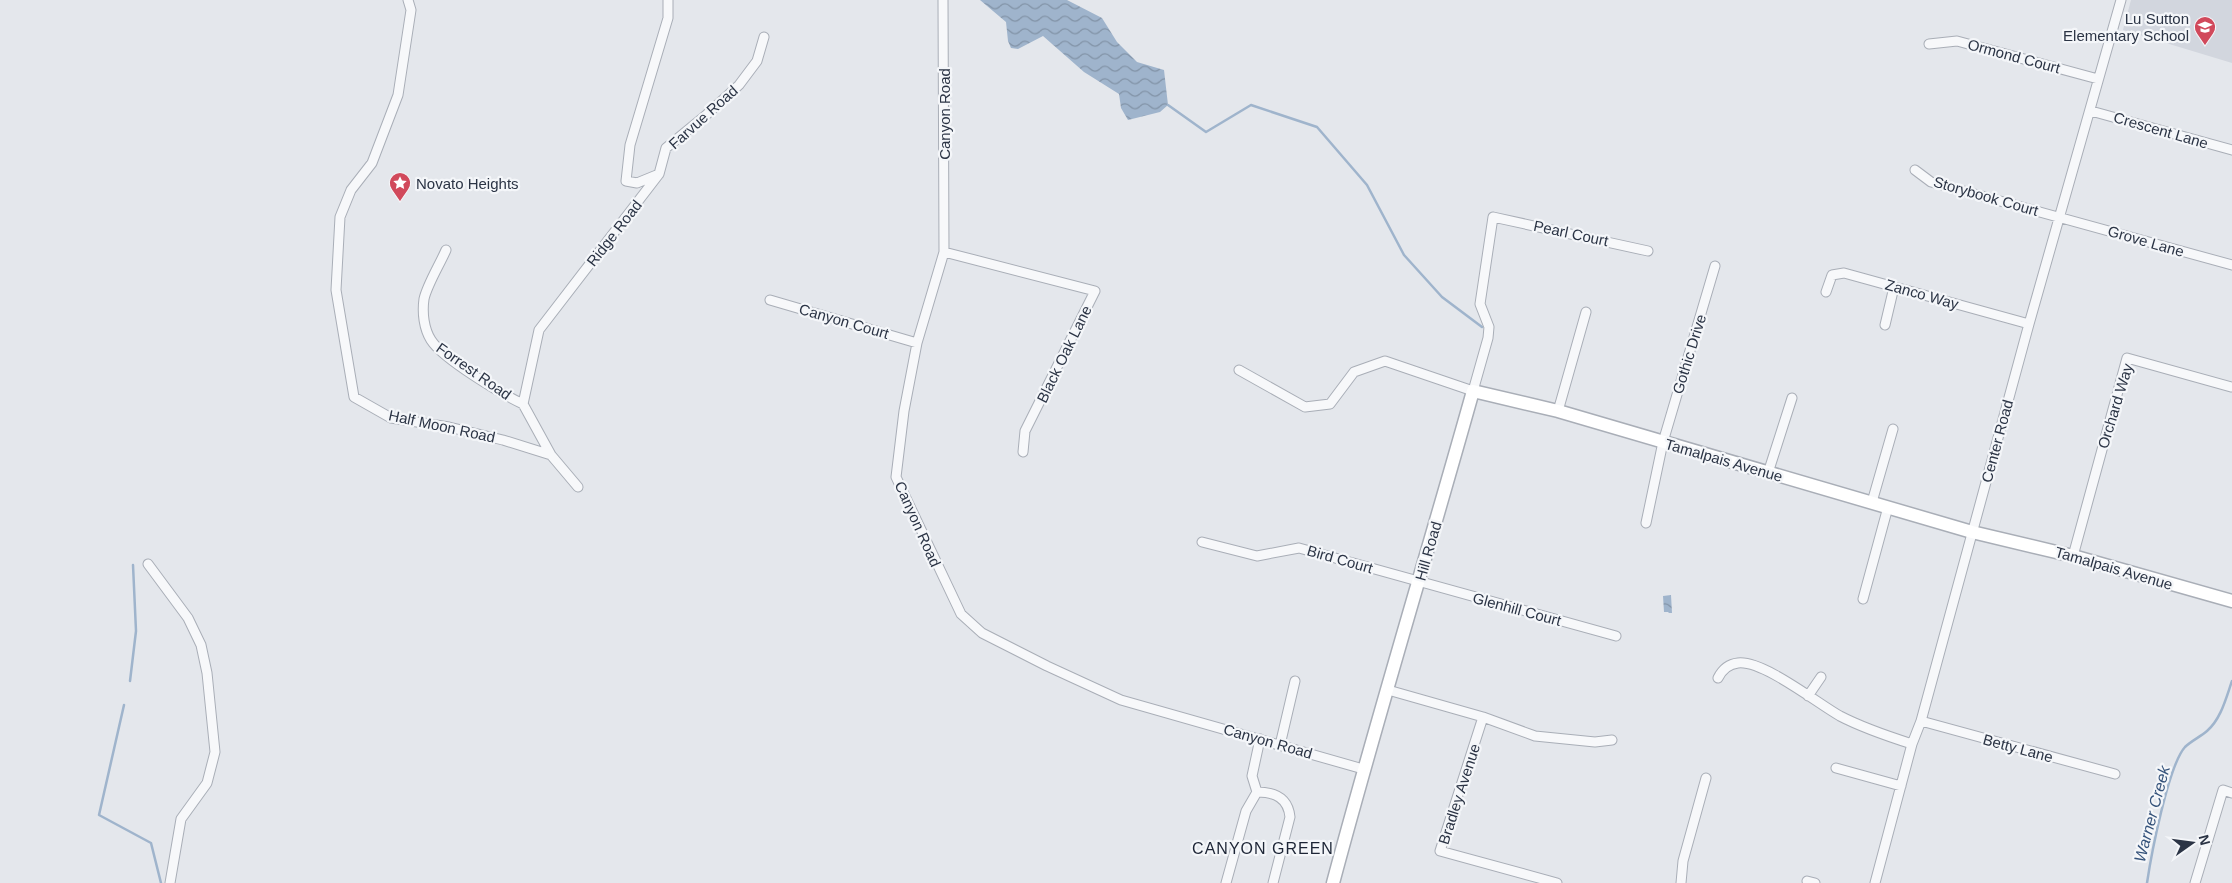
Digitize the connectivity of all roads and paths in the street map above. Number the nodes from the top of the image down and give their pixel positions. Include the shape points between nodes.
1 (408, 0) edge
2 (668, 0) edge
3 (943, 0) edge
4 (2121, 0) edge
5 (764, 37) dead end
6 (1929, 44) dead end
7 (2098, 79) junction
8 (2091, 110) junction
9 (2232, 150) edge
10 (1915, 170) dead end
11 (659, 174) junction
12 (1493, 217) joint
13 (2059, 217) junction
14 (446, 250) dead end
15 (1648, 251) dead end
16 (944, 252) junction
17 (1715, 266) dead end
18 (2232, 266) edge
19 (1894, 287) junction
20 (1826, 292) dead end
21 (770, 300) dead end
22 (1586, 312) dead end
23 (2029, 324) junction
24 (1885, 325) dead end
25 (917, 343) junction
26 (1239, 370) dead end
27 (2231, 387) edge
28 (1473, 391) junction
29 (1792, 398) dead end
30 (523, 404) junction
31 (1558, 411) junction
32 (1893, 429) dead end
33 (1663, 442) junction
34 (1023, 452) dead end
35 (551, 455) junction
36 (1768, 473) junction
37 (578, 487) dead end
38 (1872, 502) junction
39 (1888, 507) junction
40 (1646, 523) dead end
41 (1972, 532) junction
42 (1202, 542) dead end
43 (2073, 556) junction
44 (148, 564) dead end
45 (1419, 582) junction
46 (1863, 599) dead end
47 (2232, 601) edge
48 (1616, 636) dead end
49 (1821, 677) dead end
50 (1718, 678) dead end
51 (1295, 681) dead end
52 (1388, 690) junction
53 (1808, 696) junction
54 (1484, 717) junction
55 (1921, 721) junction
56 (1260, 739) junction
57 (1612, 740) dead end
58 (1912, 744) junction
59 (1280, 745) junction
60 (1836, 768) dead end
61 (1363, 769) junction
62 (2115, 774) dead end
63 (1706, 778) dead end
64 (1901, 786) junction
65 (1257, 792) junction
66 (2232, 793) edge
67 (170, 883) edge
68 (1226, 883) edge
69 (1273, 883) edge
70 (1333, 883) edge
71 (1557, 883) edge
72 (1681, 883) edge
73 (1875, 883) edge
74 (2194, 883) edge

1 - 35 street, Half Moon Road via 412,10 398,95 372,163 351,190 340,217 336,290 354,397 391,418 458,429
2 - 11 street, Ridge Road via 668,18 630,145 626,181 637,183
3 - 16 street, Canyon Road
4 - 7 street, Center Road
5 - 11 street, Farvue Road via 757,61 739,85 666,148
6 - 7 street, Ormond Court via 1958,41
7 - 8 street, Center Road
8 - 9 street, Crescent Lane
8 - 13 street, Center Road
10 - 13 street, Storybook Court via 1931,182
11 - 30 street, Ridge Road via 539,330
12 - 15 street, Pearl Court
12 - 28 street, Hill Road via 1480,304 1489,327 1488,338
13 - 18 street, Grove Lane
13 - 23 street, Center Road
14 - 30 street, Forrest Road via 424,299 424,326 432,342 484,382
16 - 25 street, Canyon Road
16 - 34 street, Black Oak Lane via 1095,290 1025,431
17 - 33 street, Gothic Drive
19 - 20 street, Zanco Way via 1844,273 1832,275
19 - 23 street, Zanco Way
19 - 24 street
21 - 25 street, Canyon Court
22 - 31 street
23 - 41 street, Center Road
25 - 56 street, Canyon Road via 896,477 961,614 982,633 1121,700
26 - 28 street, Tamalpais Avenue via 1305,407 1330,404 1354,372 1384,361
27 - 43 street, Orchard Way via 2127,358
28 - 31 street, Tamalpais Avenue
28 - 45 street, Hill Road
29 - 36 street
30 - 35 street
31 - 33 street, Tamalpais Avenue
32 - 38 street
33 - 36 street, Tamalpais Avenue
33 - 40 street, Gothic Drive
35 - 37 street
36 - 38 street, Tamalpais Avenue
38 - 39 street, Tamalpais Avenue
39 - 41 street, Tamalpais Avenue
39 - 46 street
41 - 43 street, Tamalpais Avenue
41 - 55 street, Center Road
42 - 45 street, Bird Court via 1256,556 1299,548
43 - 47 street, Tamalpais Avenue
44 - 67 street via 188,618 201,646 208,673 215,752 207,784 181,819
45 - 48 street, Glenhill Court
45 - 52 street, Hill Road
49 - 53 street
50 - 53 street via 1724,668 1738,663 1759,667
51 - 59 street
52 - 54 street
52 - 61 street, Hill Road
53 - 58 street via 1870,731
54 - 57 street via 1535,736 1595,742
54 - 71 street, Bradley Avenue via 1440,851
55 - 58 street, Center Road
55 - 62 street, Betty Lane
56 - 59 street, Canyon Road
56 - 65 street via 1252,776
58 - 64 street, Center Road
59 - 61 street, Canyon Road
60 - 64 street
61 - 70 street, Hill Road
63 - 72 street
64 - 73 street, Center Road
65 - 68 street via 1246,811
65 - 69 street via 1282,798 1289,807 1290,817
66 - 74 street via 2223,790

